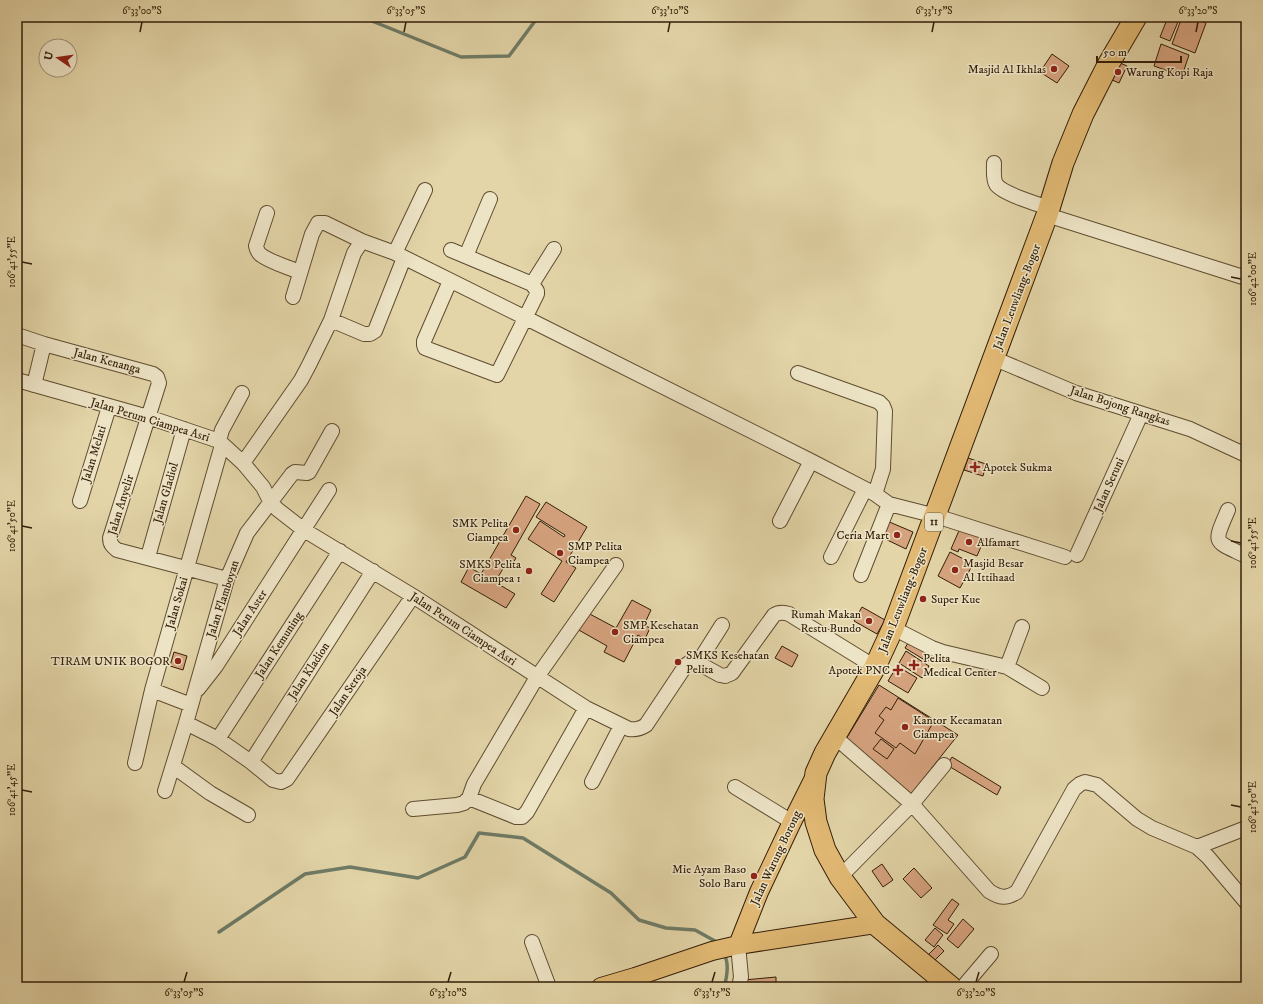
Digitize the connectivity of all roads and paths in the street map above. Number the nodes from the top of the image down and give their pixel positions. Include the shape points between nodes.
1 (1134, 18) edge
2 (994, 162) dead end
3 (425, 190) dead end
4 (490, 199) dead end
5 (1049, 212) junction
6 (267, 213) dead end
7 (362, 241) junction
8 (554, 249) dead end
9 (451, 250) dead end
10 (400, 255) junction
11 (466, 256) junction
12 (300, 272) junction
13 (1246, 278) edge
14 (450, 281) junction
15 (532, 284) junction
16 (293, 297) dead end
17 (526, 318) junction
18 (331, 320) junction
19 (17, 335) edge
20 (44, 344) junction
21 (993, 358) junction
22 (798, 373) dead end
23 (17, 380) edge
24 (34, 385) junction
25 (242, 393) dead end
26 (109, 407) junction
27 (1141, 414) junction
28 (148, 417) junction
29 (184, 429) junction
30 (332, 431) dead end
31 (220, 443) junction
32 (1246, 455) edge
33 (811, 461) junction
34 (243, 463) junction
35 (330, 490) dead end
36 (870, 492) junction
37 (80, 501) dead end
38 (270, 501) junction
39 (889, 504) junction
40 (1228, 510) dead end
41 (936, 516) junction
42 (780, 521) dead end
43 (304, 530) junction
44 (340, 551) junction
45 (1246, 556) edge
46 (148, 557) junction
47 (831, 557) dead end
48 (616, 565) dead end
49 (187, 568) junction
50 (861, 575) dead end
51 (370, 576) junction
52 (227, 579) junction
53 (413, 596) junction
54 (722, 625) dead end
55 (1022, 627) dead end
56 (894, 628) junction
57 (698, 663) junction
58 (875, 667) junction
59 (1007, 667) junction
60 (537, 677) junction
61 (1042, 688) dead end
62 (152, 690) junction
63 (192, 699) junction
64 (586, 708) junction
65 (186, 722) junction
66 (621, 726) junction
67 (835, 736) junction
68 (218, 739) junction
69 (251, 762) junction
70 (135, 763) dead end
71 (944, 764) dead end
72 (173, 766) junction
73 (816, 773) junction
74 (592, 782) dead end
75 (735, 787) dead end
76 (165, 791) dead end
77 (470, 798) junction
78 (912, 804) junction
79 (413, 809) dead end
80 (248, 815) dead end
81 (792, 822) junction
82 (1246, 828) edge
83 (1197, 847) junction
84 (840, 877) junction
85 (1246, 902) edge
86 (875, 924) junction
87 (532, 942) dead end
88 (738, 945) junction
89 (991, 954) dead end
90 (636, 982) edge
91 (549, 987) edge
92 (601, 987) edge
93 (739, 987) edge
94 (951, 987) edge
95 (963, 987) edge

1 - 5 highway, Jalan Leuwliang-Bogor / 11 via 1083,114 1063,164
2 - 5 street via 995,184 999,188
3 - 10 street
4 - 11 street
5 - 13 street
5 - 21 highway, Jalan Leuwliang-Bogor / 11
6 - 12 street via 256,246 258,251 267,259
7 - 10 street
7 - 12 street via 325,223 318,223
7 - 18 street via 354,253
8 - 15 street
9 - 11 street
10 - 14 street
10 - 18 street via 375,331 364,334
11 - 15 street
12 - 16 street
14 - 17 street
14 - 17 street via 424,341 425,348 497,375
15 - 17 street via 537,294
17 - 33 street
18 - 34 street via 301,380
19 - 20 street, Jalan Kenanga
20 - 24 street
20 - 28 street, Jalan Kenanga via 153,374 159,383
21 - 27 street, Jalan Bojong Rangkas via 1076,393
21 - 41 highway, Jalan Leuwliang-Bogor / 11
22 - 36 street via 884,406 883,468
23 - 24 street, Jalan Perum Ciampea Asri
24 - 26 street, Jalan Perum Ciampea Asri
25 - 31 street, Jalan Sokai via 222,430
26 - 28 street, Jalan Perum Ciampea Asri
26 - 37 street, Jalan Melati
27 - 32 street, Jalan Bojong Rangkas via 1190,429
27 - 41 street, Jalan Seruni via 1071,556
28 - 29 street, Jalan Perum Ciampea Asri
28 - 46 street, Jalan Anyelir via 110,542 117,550
29 - 31 street, Jalan Perum Ciampea Asri
29 - 46 street, Jalan Gladiol
30 - 38 street, Jalan Flamboyan via 309,473 294,473
31 - 34 street, Jalan Perum Ciampea Asri
31 - 49 street, Jalan Sokai
33 - 36 street
33 - 42 street
34 - 38 street, Jalan Perum Ciampea Asri via 263,487
35 - 43 street, Jalan Aster
36 - 39 street
36 - 47 street
38 - 43 street, Jalan Perum Ciampea Asri via 277,510
38 - 52 street, Jalan Flamboyan via 247,533
39 - 41 street
39 - 50 street
40 - 45 street via 1218,540
41 - 56 highway, Jalan Leuwliang-Bogor / 11
43 - 44 street, Jalan Perum Ciampea Asri
43 - 63 street, Jalan Aster
44 - 51 street, Jalan Perum Ciampea Asri
44 - 68 street, Jalan Kemuning
46 - 49 street, Jalan Anyelir
48 - 60 street
49 - 52 street, Jalan Anyelir
49 - 62 street, Jalan Sokai
51 - 53 street, Jalan Perum Ciampea Asri
51 - 69 street, Jalan Kladion
52 - 63 street, Jalan Flamboyan
53 - 60 street, Jalan Perum Ciampea Asri
53 - 69 street, Jalan Seroja via 287,779 280,782 273,780
54 - 57 street
55 - 59 street
56 - 58 highway, Jalan Leuwliang-Bogor / 11
56 - 59 street via 943,652
57 - 58 street via 720,675 732,673 774,615 783,612
57 - 66 street, Jalan Perum Ciampea Asri via 689,662 686,665 646,725 636,730
58 - 67 highway, Jalan Leuwliang-Bogor / 11
59 - 61 street
60 - 64 street, Jalan Perum Ciampea Asri
60 - 77 street via 474,784
62 - 63 street
62 - 70 street, Jalan Sokai
63 - 65 street, Jalan Flamboyan
64 - 66 street, Jalan Perum Ciampea Asri
64 - 77 street via 522,817 516,817
65 - 68 street
65 - 72 street, Jalan Flamboyan
66 - 74 street
67 - 73 highway, Jalan Leuwliang-Bogor / 11
67 - 78 street
68 - 69 street
71 - 78 street
72 - 76 street, Jalan Flamboyan
72 - 80 street
73 - 81 main road, Jalan Warung Borong
73 - 84 highway, Jalan Leuwliang-Bogor / 11 via 813,799 816,822 825,850
75 - 81 street
77 - 79 street via 457,805
78 - 83 street via 989,891 1004,898 1017,892 1074,789 1085,782 1097,785 1137,819 1152,828
78 - 84 street
81 - 88 main road, Jalan Warung Borong via 758,892
82 - 83 street
83 - 85 street
84 - 86 highway, Jalan Leuwliang-Bogor / 11
86 - 88 main road
86 - 94 highway, Jalan Leuwliang-Bogor / 11
87 - 91 street
88 - 90 main road via 712,951
88 - 93 street via 741,977
89 - 95 street
90 - 92 main road

